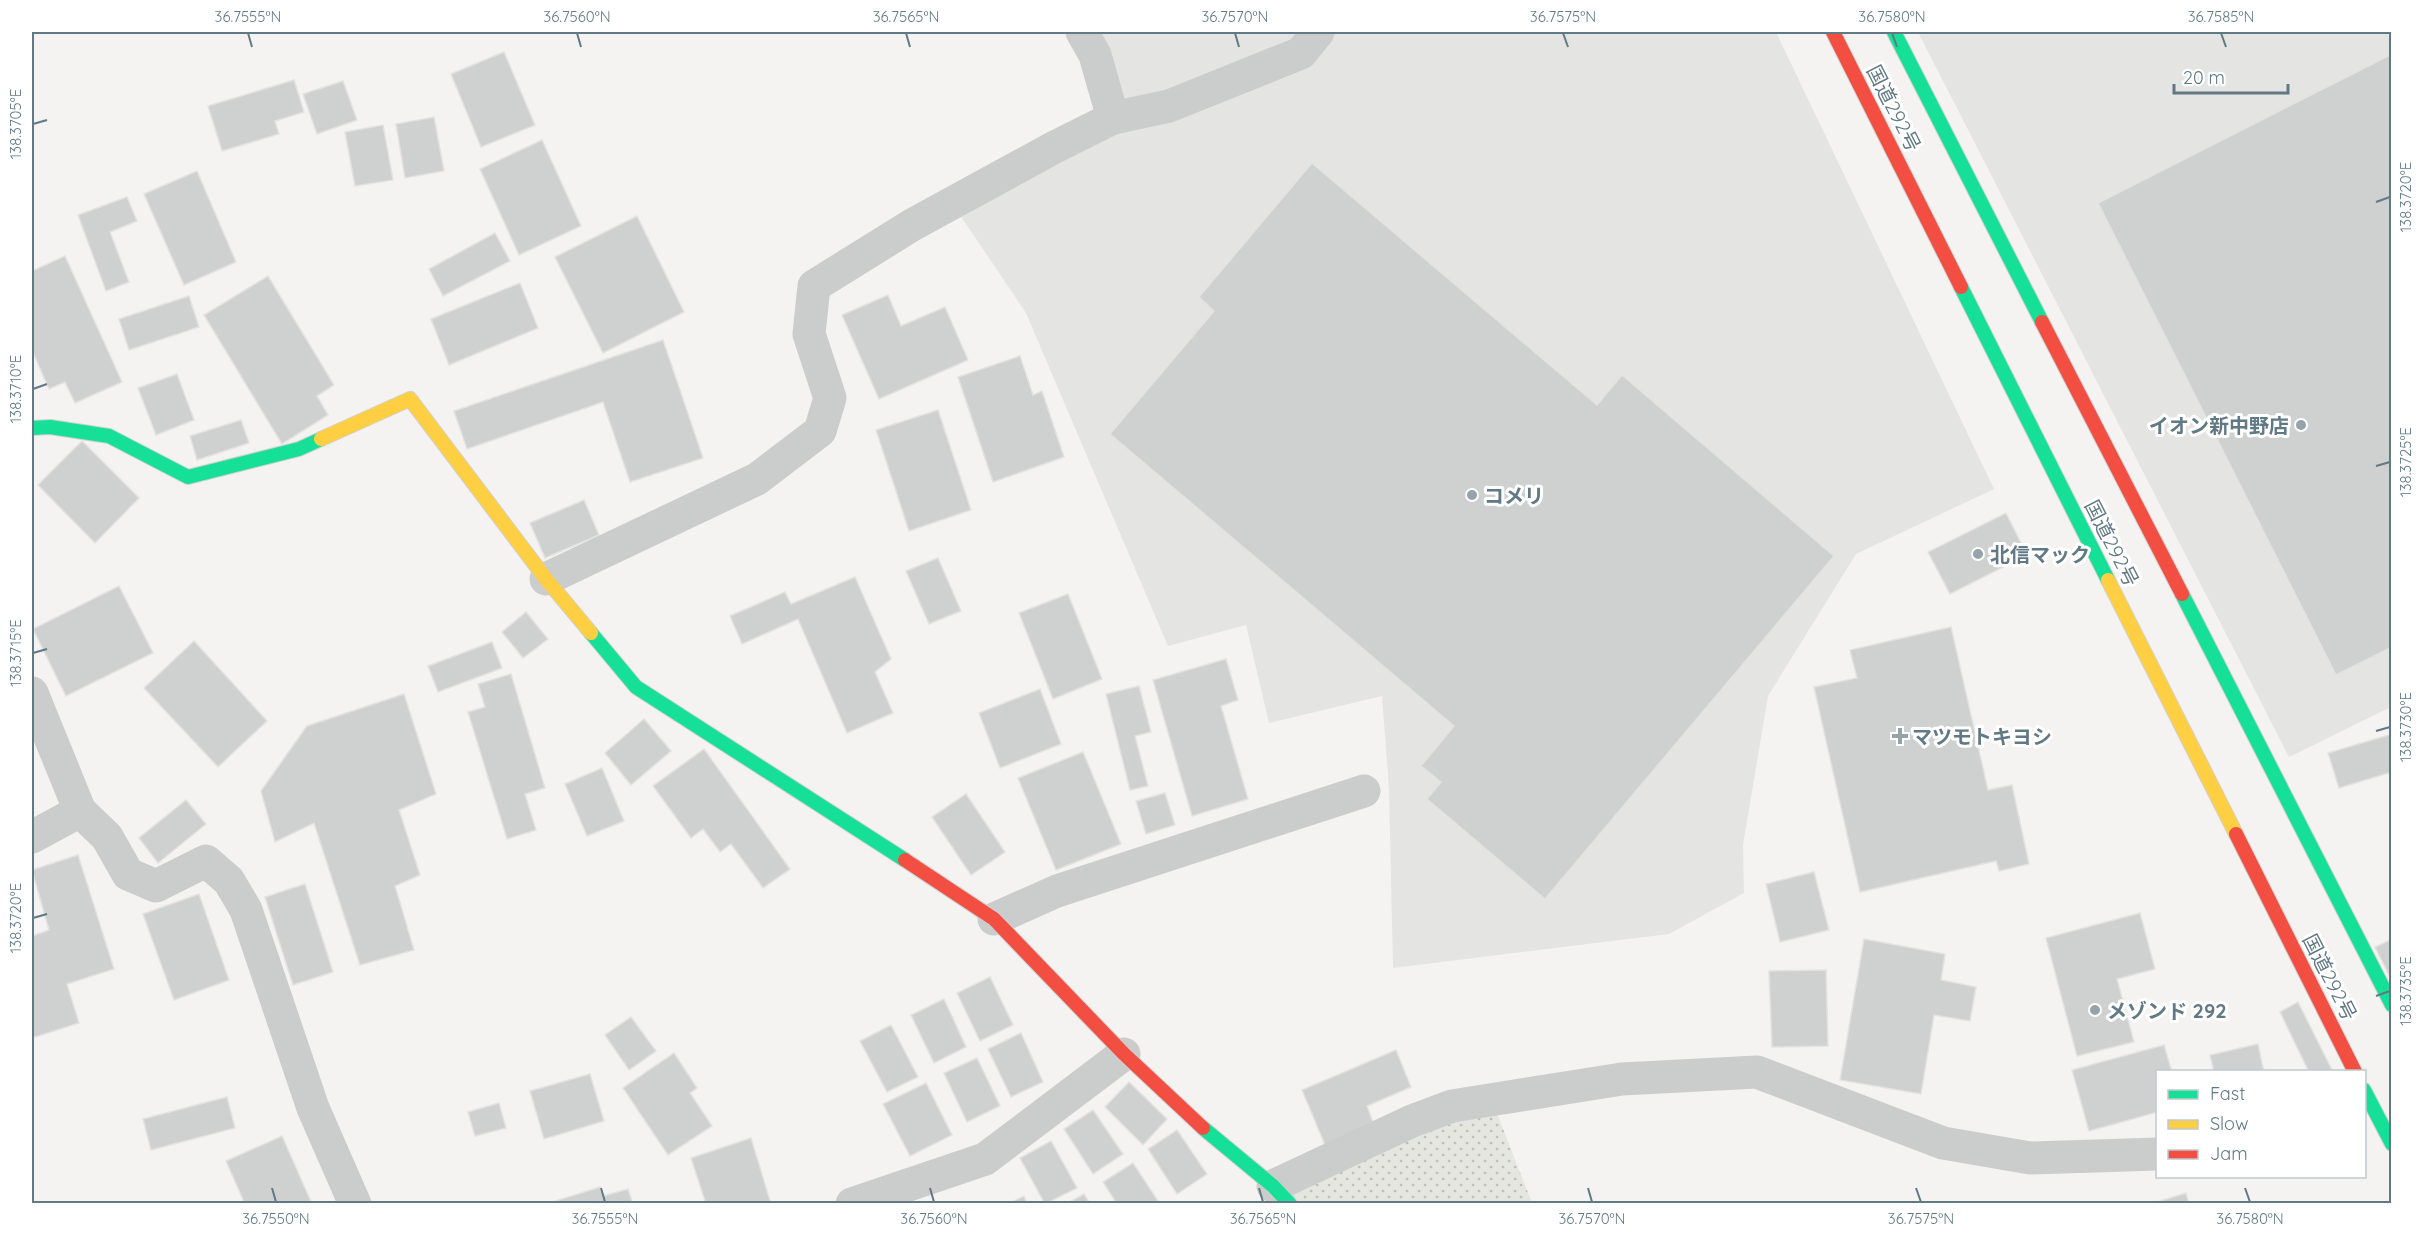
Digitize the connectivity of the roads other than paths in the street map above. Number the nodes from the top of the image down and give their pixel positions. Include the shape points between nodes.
1 (1082, 32) edge
2 (1318, 32) edge
3 (1833, 32) edge
4 (1894, 32) edge
5 (1113, 118) junction
6 (32, 428) edge
7 (546, 579) junction
8 (32, 693) edge
9 (1364, 791) dead end
10 (80, 811) junction
11 (32, 837) edge
12 (994, 919) junction
13 (2391, 1005) edge
14 (1124, 1054) junction
15 (2354, 1070) edge
16 (2366, 1095) edge
17 (2383, 1133) edge
18 (2156, 1154) edge
19 (1281, 1195) edge
20 (355, 1203) edge
21 (852, 1203) edge

1 - 5 street via 1095,55
2 - 5 street via 1301,53 1169,106
3 - 15 main road, 国道292号
4 - 13 main road, 国道292号
5 - 7 street via 912,225 814,286 809,334 830,398 820,431 757,479
6 - 7 main road via 109,436 188,477 299,449 410,399
7 - 12 main road via 636,687
8 - 10 street
9 - 12 street via 1057,891
10 - 11 street
10 - 20 street via 107,837 128,874 156,886 206,861 229,881 246,910 314,1108
12 - 14 main road
14 - 19 main road
14 - 21 street via 985,1159
16 - 17 main road
18 - 19 street via 2030,1158 1943,1143 1757,1072 1622,1079 1452,1106 1412,1121

